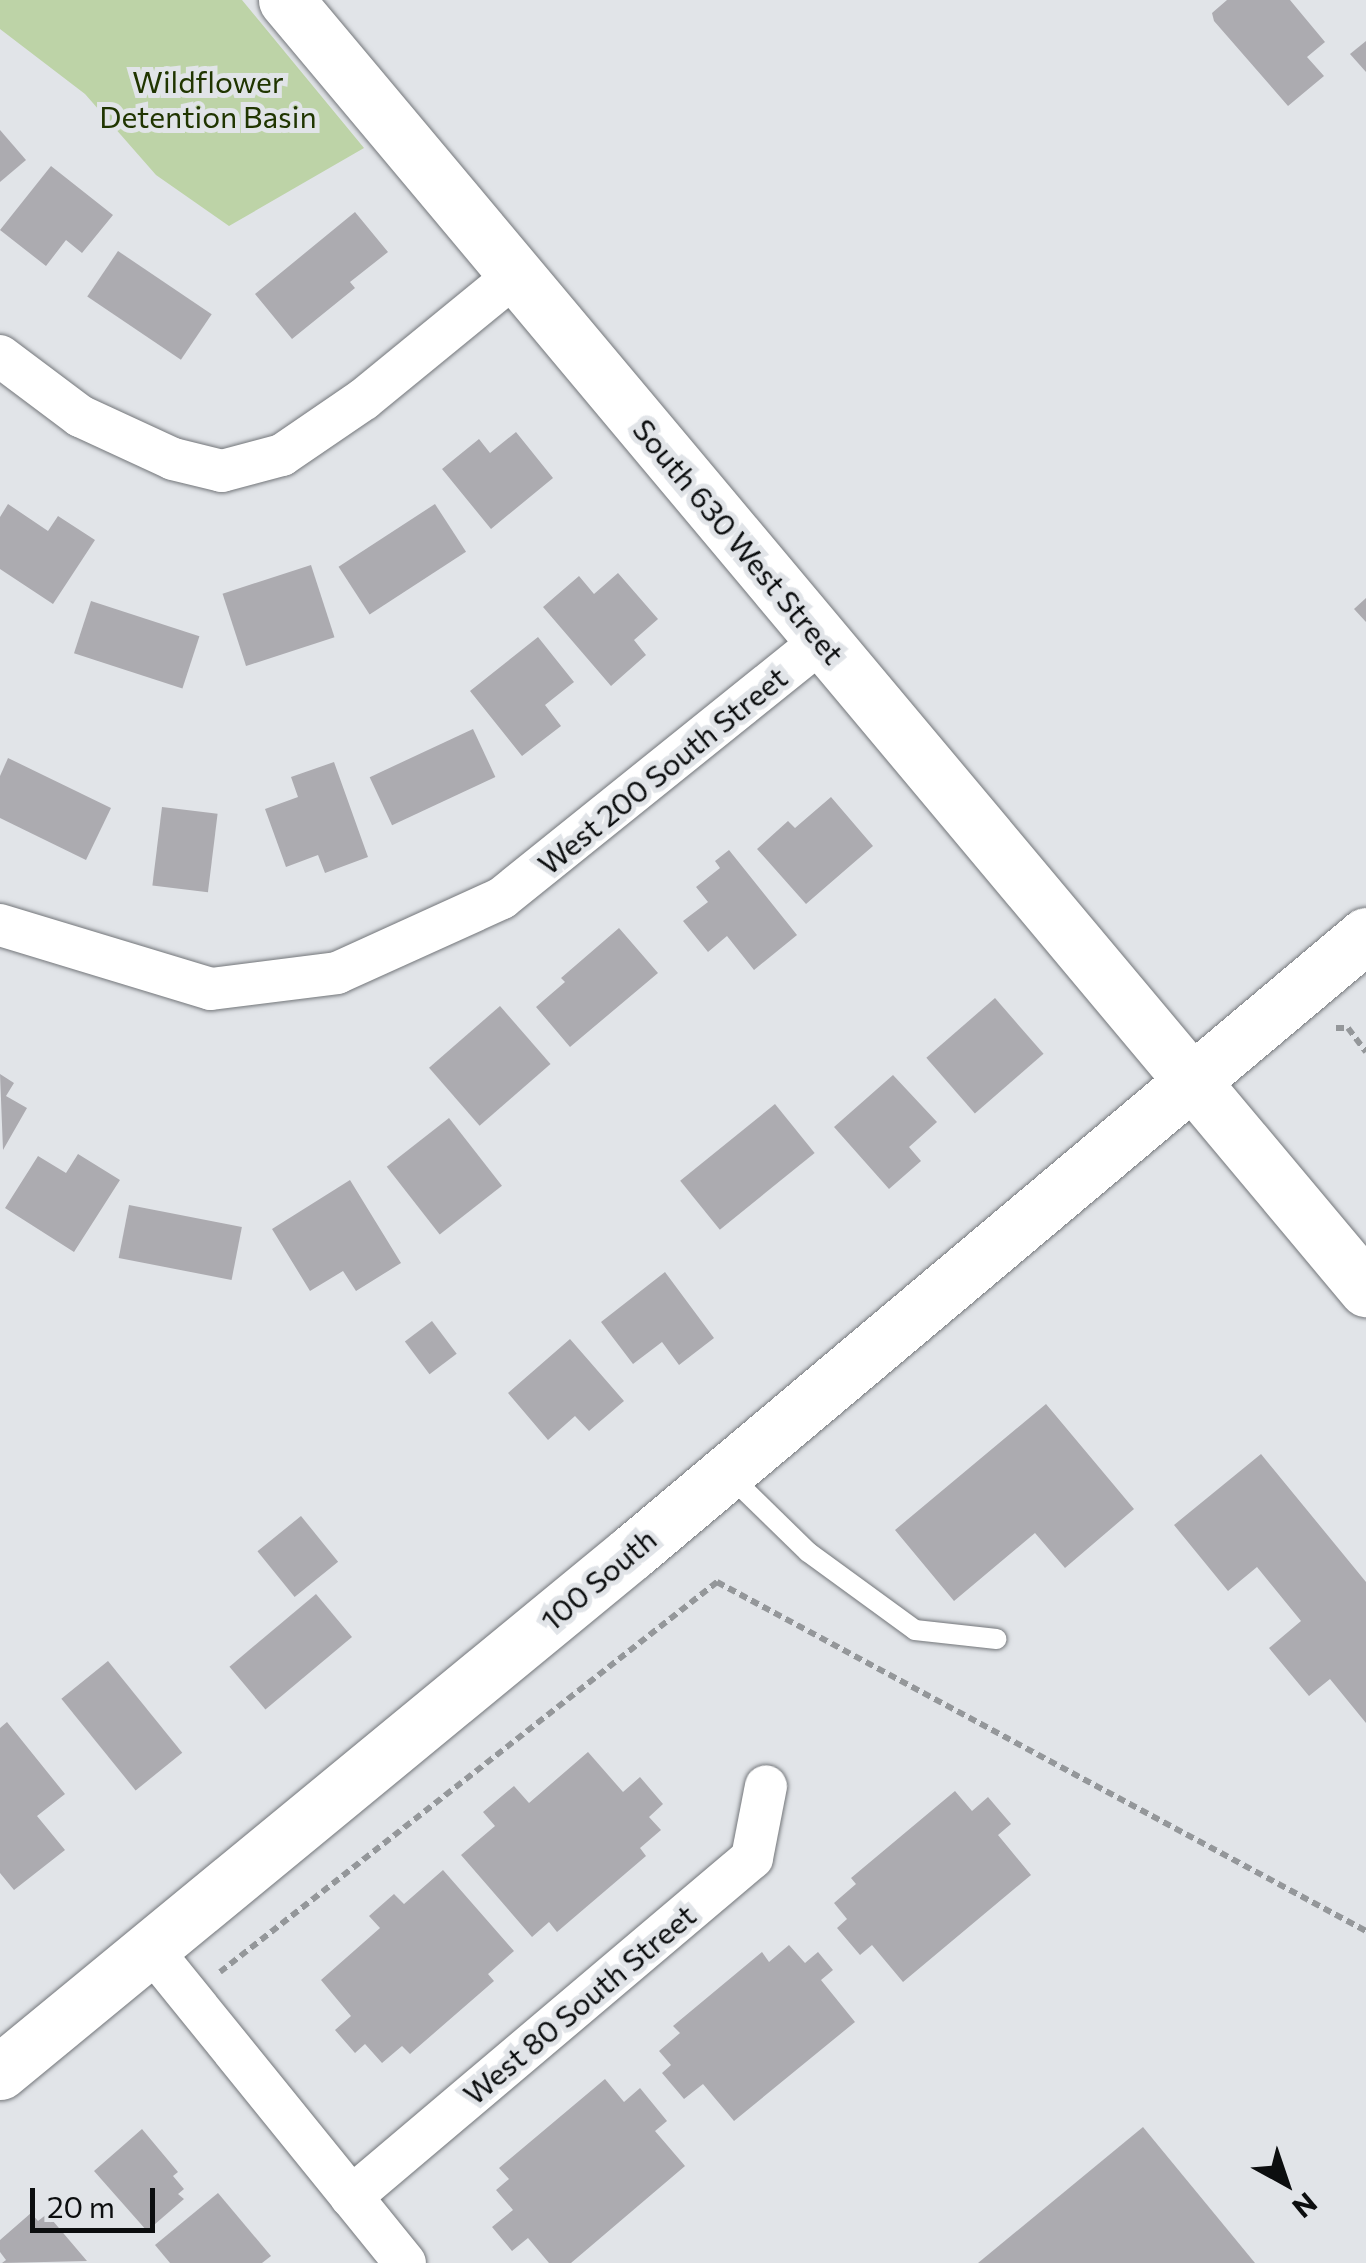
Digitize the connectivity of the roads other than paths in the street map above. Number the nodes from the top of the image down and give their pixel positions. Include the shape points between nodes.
1 (286, 0) edge
2 (518, 274) junction
3 (0, 356) edge
4 (822, 641) junction
5 (0, 925) edge
6 (1366, 935) edge
7 (1192, 1082) junction
8 (1366, 1289) edge
9 (726, 1472) junction
10 (997, 1639) dead end
11 (766, 1786) dead end
12 (150, 1948) junction
13 (0, 2072) edge
14 (351, 2197) junction
15 (405, 2263) edge

1 - 2 street, South 630 West Street
2 - 3 street via 364,399 282,454 222,471 173,459 80,416
2 - 4 street, South 630 West Street
4 - 5 street, West 200 South Street via 502,898 337,974 211,989
4 - 7 street, South 630 West Street
6 - 7 street, 100 South
7 - 8 street, South 630 West Street
7 - 9 street, 100 South
9 - 10 lane via 808,1552 915,1630
9 - 12 street, 100 South
11 - 14 street, West 80 South Street via 752,1858
12 - 13 street, 100 South
12 - 14 street
14 - 15 street

